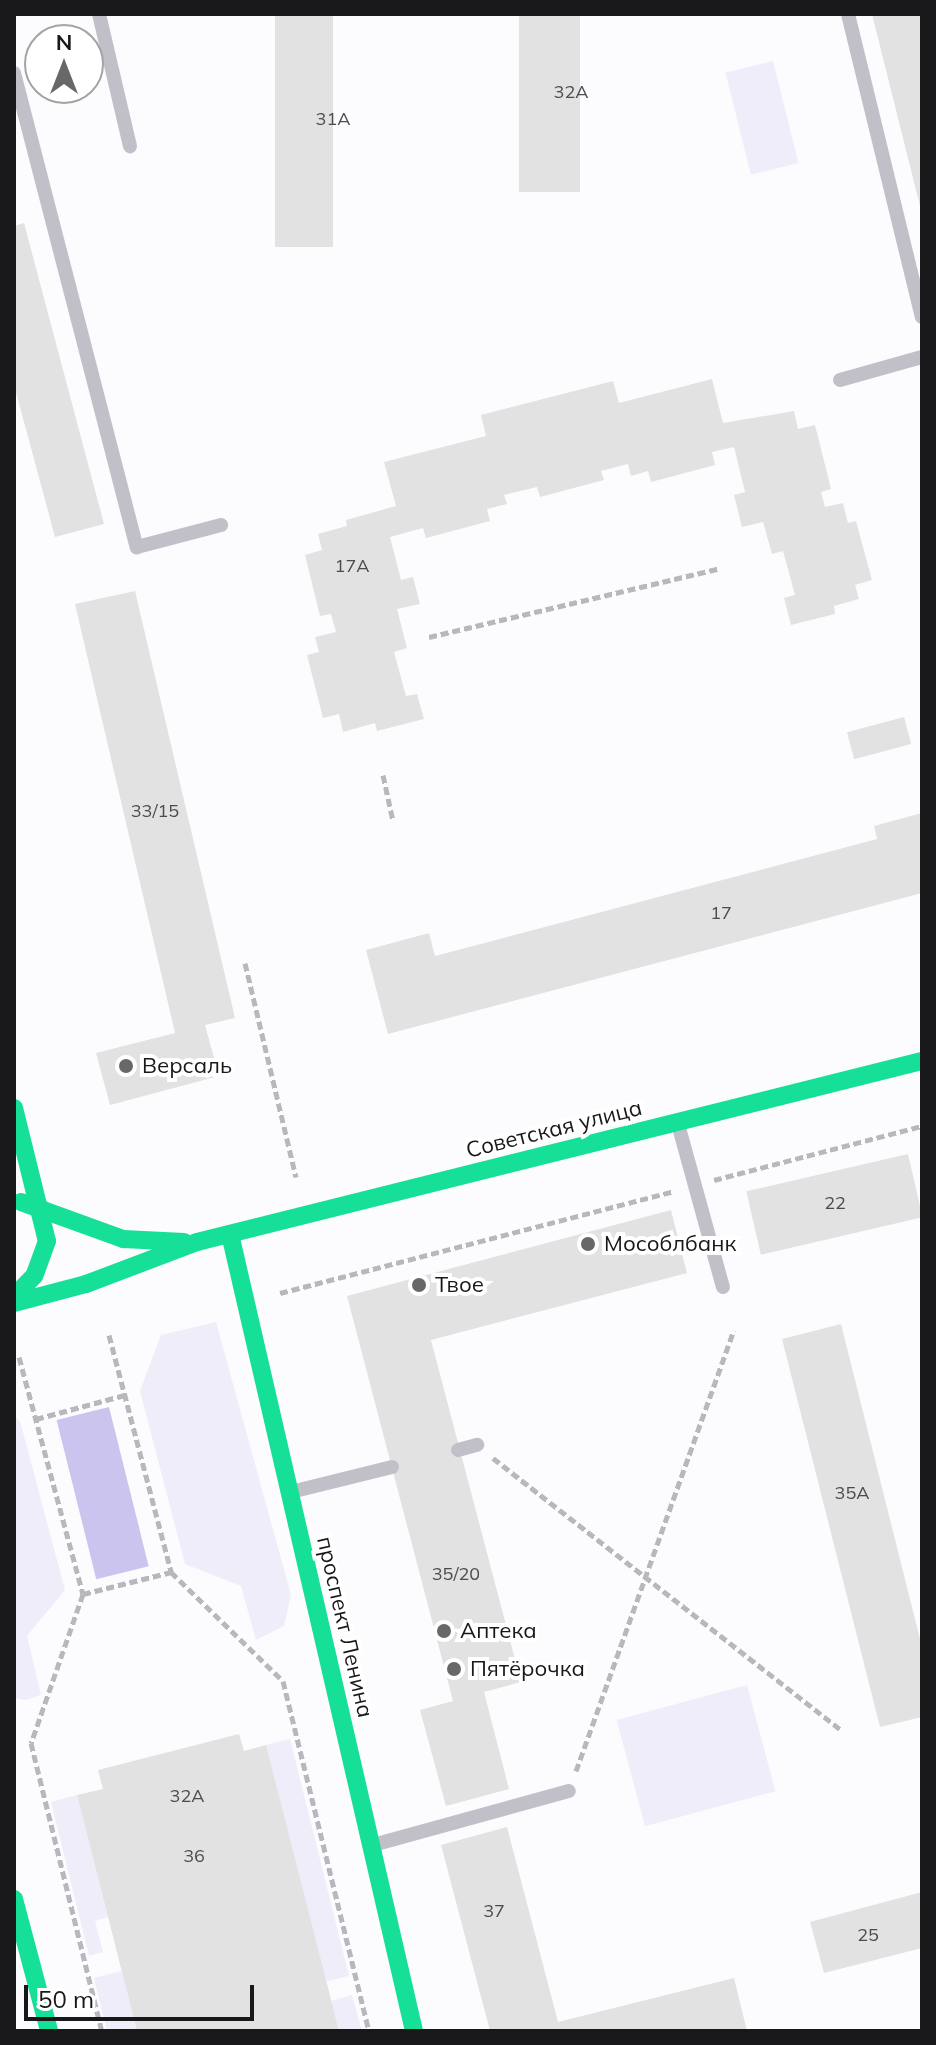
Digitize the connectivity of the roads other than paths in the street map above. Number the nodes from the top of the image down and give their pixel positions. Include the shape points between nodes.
1 (99, 14) edge
2 (848, 14) edge
3 (14, 73) edge
4 (130, 146) dead end
5 (922, 317) edge
6 (922, 357) edge
7 (840, 380) dead end
8 (221, 525) dead end
9 (922, 1061) edge
10 (14, 1108) edge
11 (678, 1123) junction
12 (14, 1199) edge
13 (41, 1209) junction
14 (230, 1234) junction
15 (197, 1242) junction
16 (723, 1287) dead end
17 (14, 1297) edge
18 (14, 1303) edge
19 (477, 1445) road end
20 (458, 1450) dead end
21 (392, 1467) dead end
22 (290, 1492) junction
23 (569, 1791) road end
24 (371, 1846) junction
25 (14, 1899) edge
26 (18, 1932) edge
27 (49, 2031) edge
28 (414, 2031) edge

1 - 4 lane
2 - 5 lane
3 - 8 lane via 137,547
6 - 7 lane
9 - 11 main road, Советская улица
10 - 13 main road
11 - 14 main road, Советская улица
11 - 16 lane
12 - 13 main road, Советская улица
13 - 15 main road, Советская улица via 123,1239
13 - 17 main road via 47,1241 44,1260
14 - 15 main road, Советская улица
14 - 22 main road, проспект Ленина
15 - 18 main road, Советская улица via 86,1284
19 - 20 lane
21 - 22 lane
22 - 24 main road, проспект Ленина
23 - 24 lane
24 - 28 main road, проспект Ленина
25 - 26 main road
26 - 27 main road

